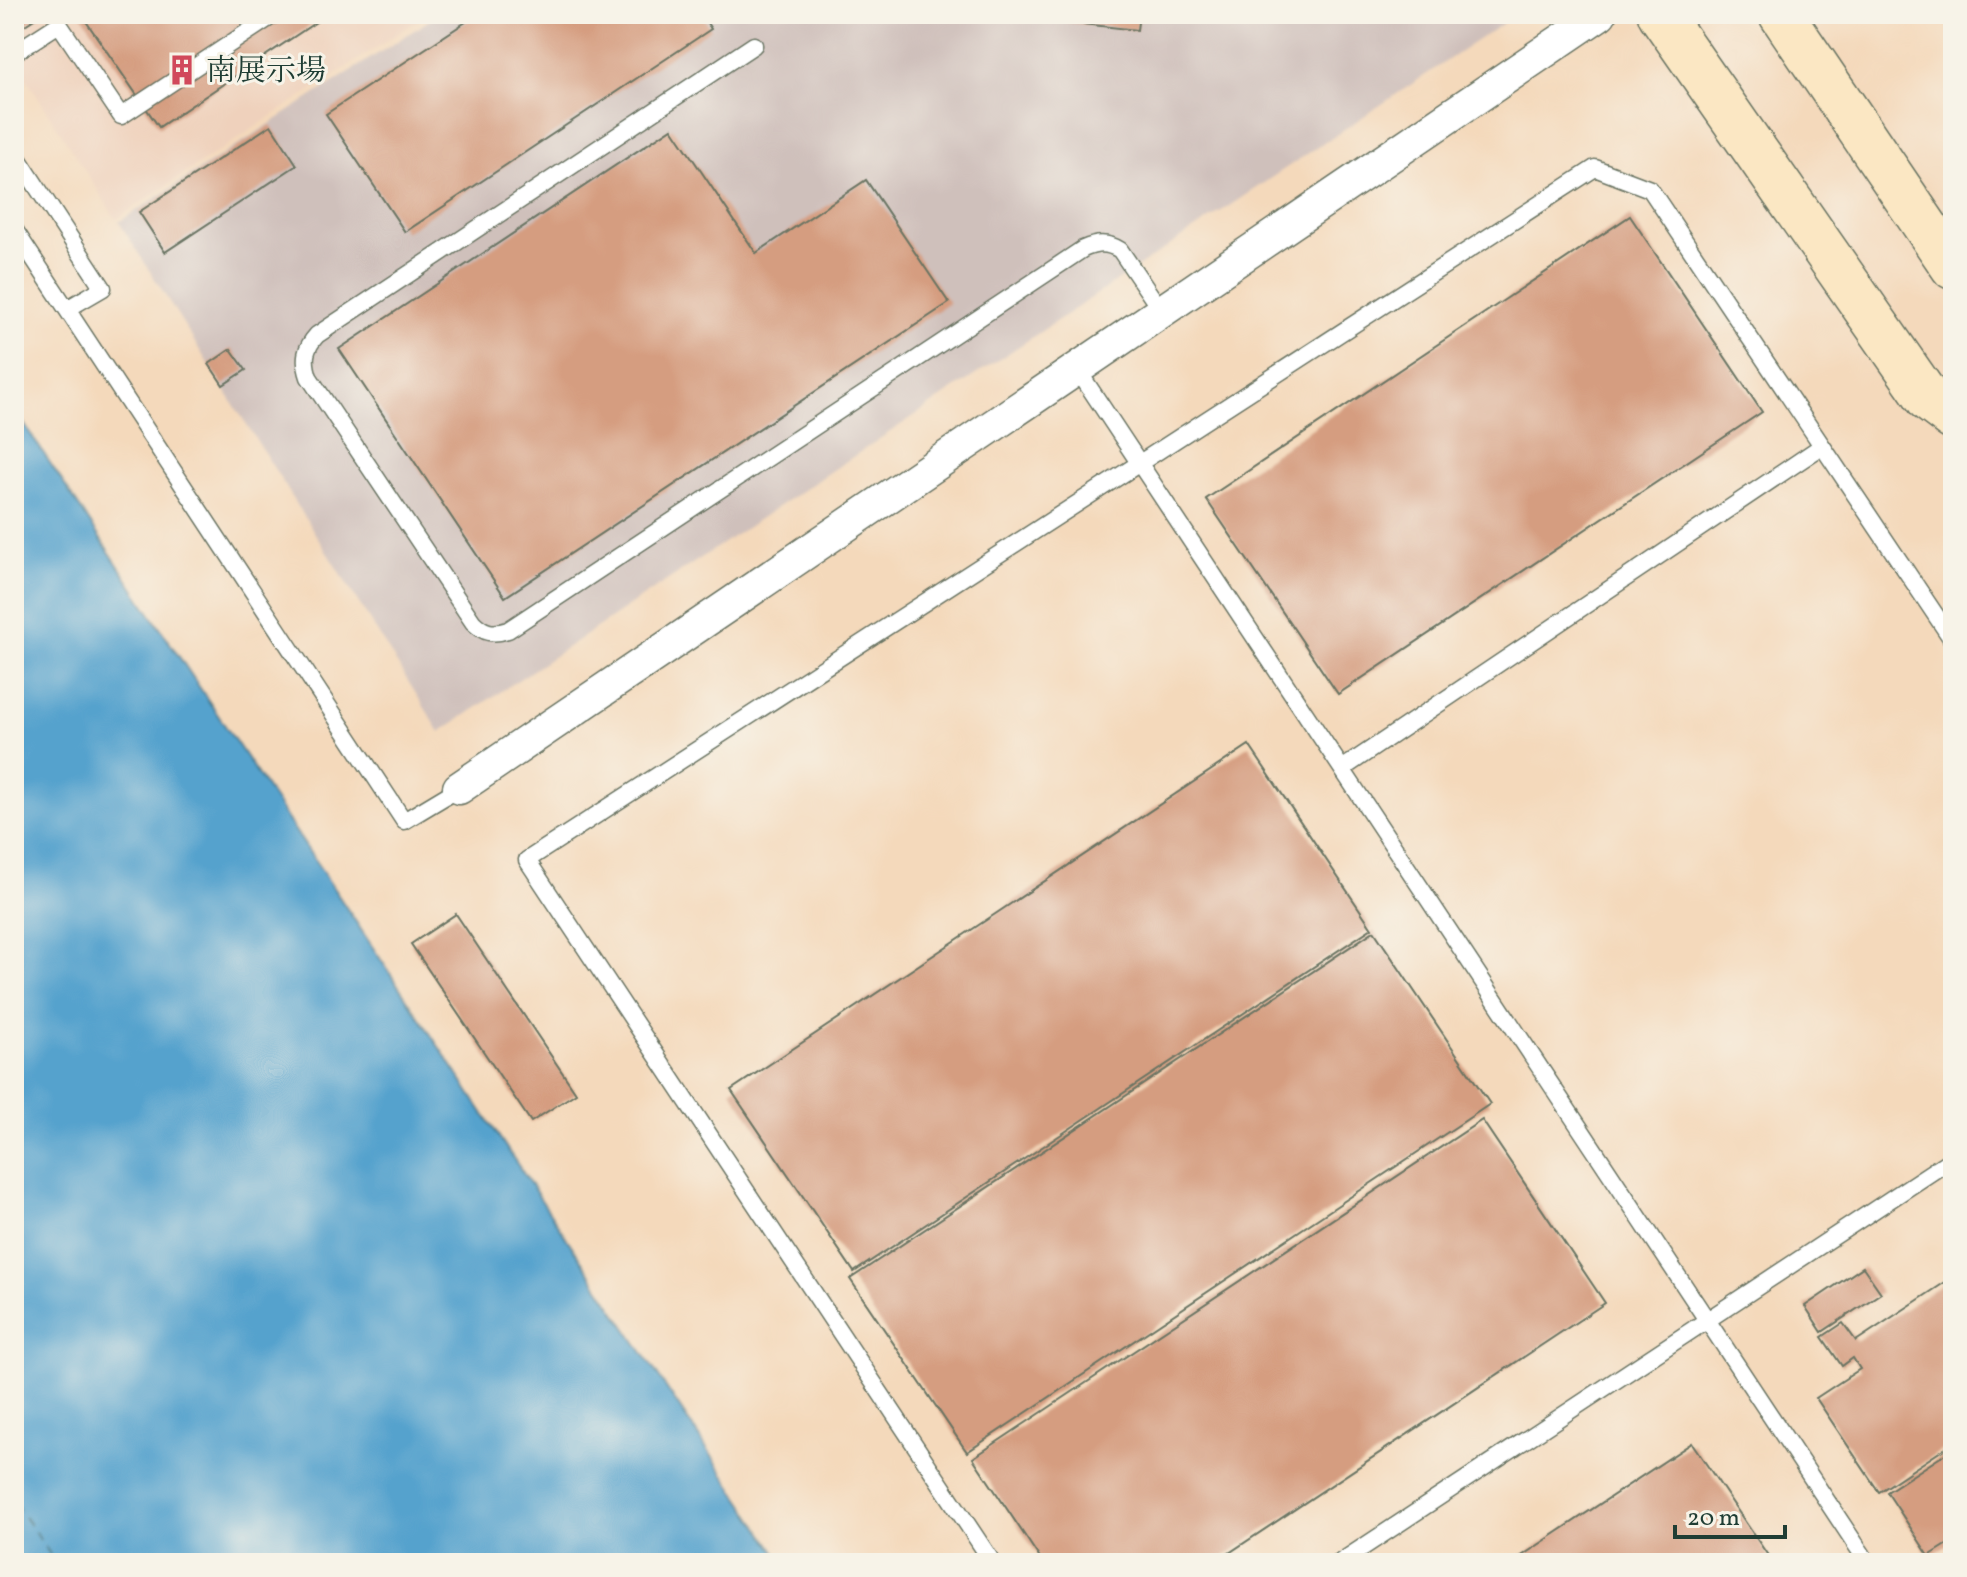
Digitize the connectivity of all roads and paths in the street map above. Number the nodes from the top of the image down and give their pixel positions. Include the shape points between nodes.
1 (275, 14) edge
2 (1600, 14) edge
3 (1660, 14) edge
4 (1781, 14) edge
5 (754, 45) dead end
6 (14, 53) edge
7 (14, 152) edge
8 (14, 229) edge
9 (1953, 267) edge
10 (67, 309) junction
11 (1162, 312) junction
12 (1077, 369) junction
13 (1953, 418) edge
14 (1822, 446) junction
15 (1140, 463) junction
16 (1953, 641) edge
17 (1342, 769) junction
18 (459, 788) joint
19 (1953, 1158) edge
20 (1708, 1320) junction
21 (993, 1563) edge
22 (1339, 1563) edge
23 (1868, 1563) edge

1 - 6 lane via 121,116 59,24
2 - 11 street
3 - 13 main road via 1929,400
4 - 9 main road
5 - 11 lane via 310,343 305,354 309,377 479,628 487,633 508,630 1083,249 1111,244 1120,250
7 - 10 lane via 103,288
8 - 10 lane
10 - 18 lane via 404,821
11 - 12 street
12 - 15 lane
12 - 18 street
14 - 15 lane via 1650,189 1595,168
14 - 16 lane
14 - 17 lane
15 - 17 lane
15 - 21 lane via 527,860
17 - 20 lane
19 - 20 lane
20 - 22 lane
20 - 23 lane

